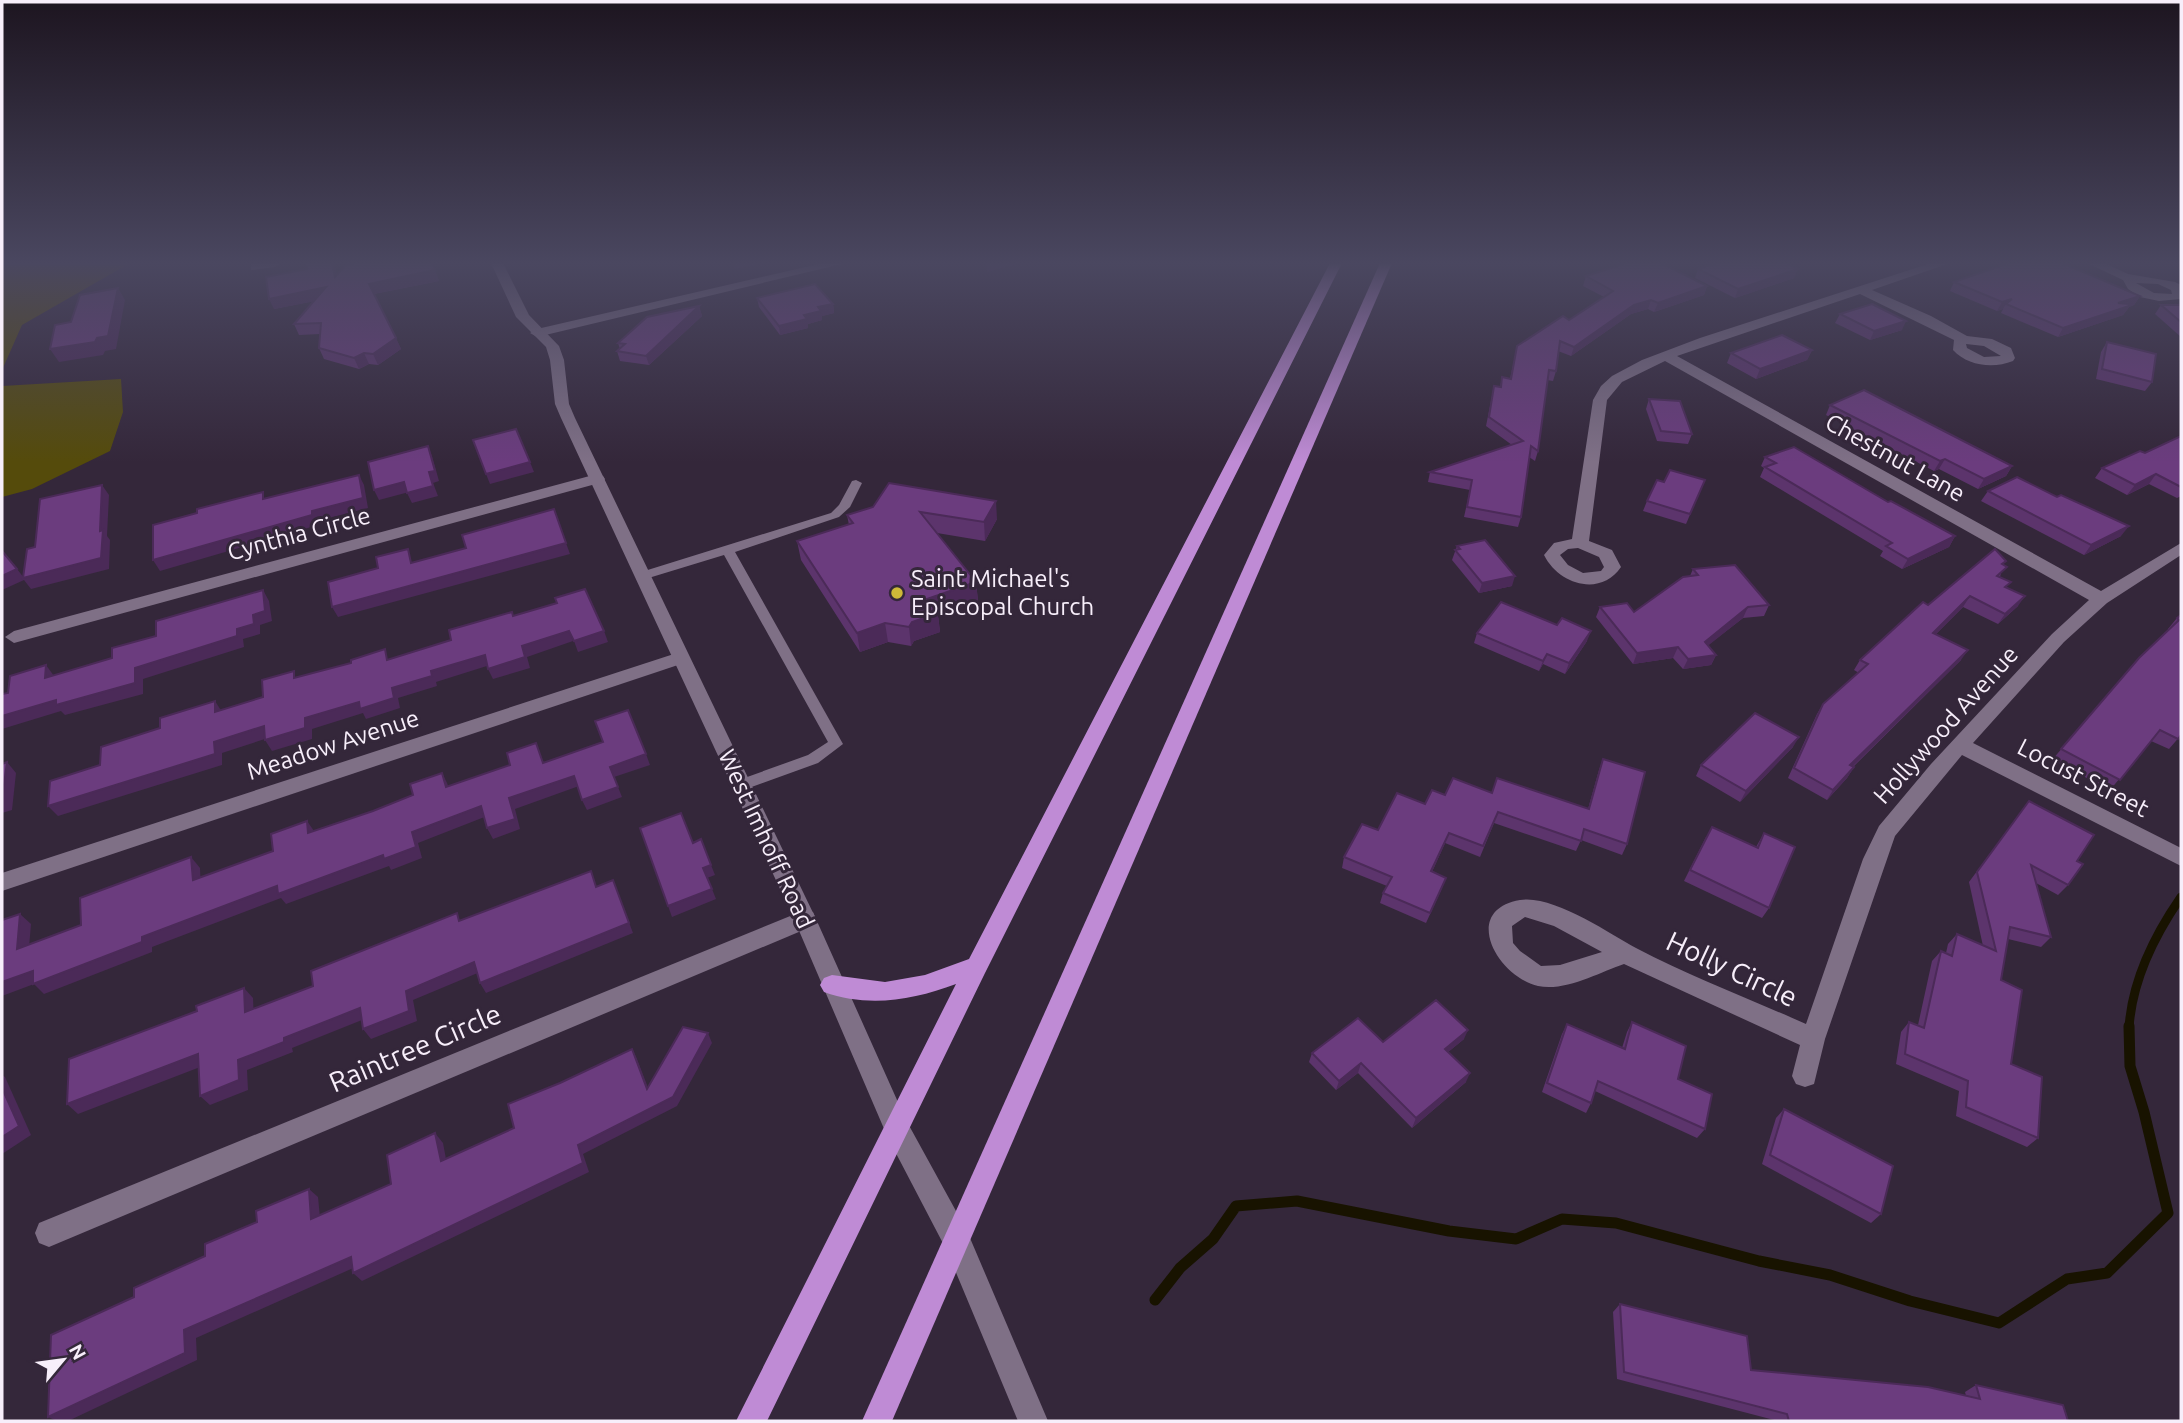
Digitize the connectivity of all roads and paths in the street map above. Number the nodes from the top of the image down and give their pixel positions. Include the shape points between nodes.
1 (534, 329) edge
2 (553, 329) edge
3 (1302, 329) edge
4 (1357, 329) edge
5 (1745, 329) edge
6 (1945, 329) edge
7 (537, 333) junction
8 (1964, 340) dead end
9 (1666, 356) junction
10 (597, 479) junction
11 (856, 483) dead end
12 (1580, 543) dead end
13 (2181, 548) edge
14 (727, 550) junction
15 (642, 576) junction
16 (2101, 599) junction
17 (14, 637) dead end
18 (681, 658) junction
19 (1961, 746) junction
20 (741, 785) junction
21 (2181, 858) edge
22 (2, 882) edge
23 (805, 919) junction
24 (1627, 953) junction
25 (976, 966) junction
26 (832, 985) junction
27 (1813, 1039) junction
28 (1805, 1076) dead end
29 (897, 1129) junction
30 (49, 1233) dead end
31 (957, 1241) junction
32 (751, 1421) edge
33 (877, 1421) edge
34 (1033, 1421) edge

1 - 7 street, West Imhoff Road
2 - 7 street
3 - 25 highway
4 - 31 highway
5 - 9 street
6 - 8 street
7 - 10 street, West Imhoff Road via 552,346 562,404
9 - 12 street via 1617,379 1600,400
9 - 16 street, Chestnut Lane
10 - 15 street, West Imhoff Road
10 - 17 street, Cynthia Circle
11 - 14 lane via 835,515
13 - 16 street, Hollywood Avenue
14 - 15 lane
14 - 20 lane via 836,744 813,759
15 - 18 street, West Imhoff Road
16 - 19 street, Hollywood Avenue via 2058,638
18 - 20 street, West Imhoff Road
18 - 22 street, Meadow Avenue
19 - 21 street, Locust Street
19 - 27 street, Hollywood Avenue via 1886,832
20 - 23 street, West Imhoff Road
23 - 26 street, West Imhoff Road
23 - 30 street, Raintree Circle
24 - 24 street, Holly Circle via 1533,908 1509,914 1499,927 1503,950 1539,976
24 - 27 street, Holly Circle
25 - 26 highway via 925,985 885,992
25 - 29 highway
26 - 29 street, West Imhoff Road
27 - 28 street, Hollywood Avenue
29 - 31 street, West Imhoff Road
29 - 32 highway
31 - 33 highway
31 - 34 street, West Imhoff Road

